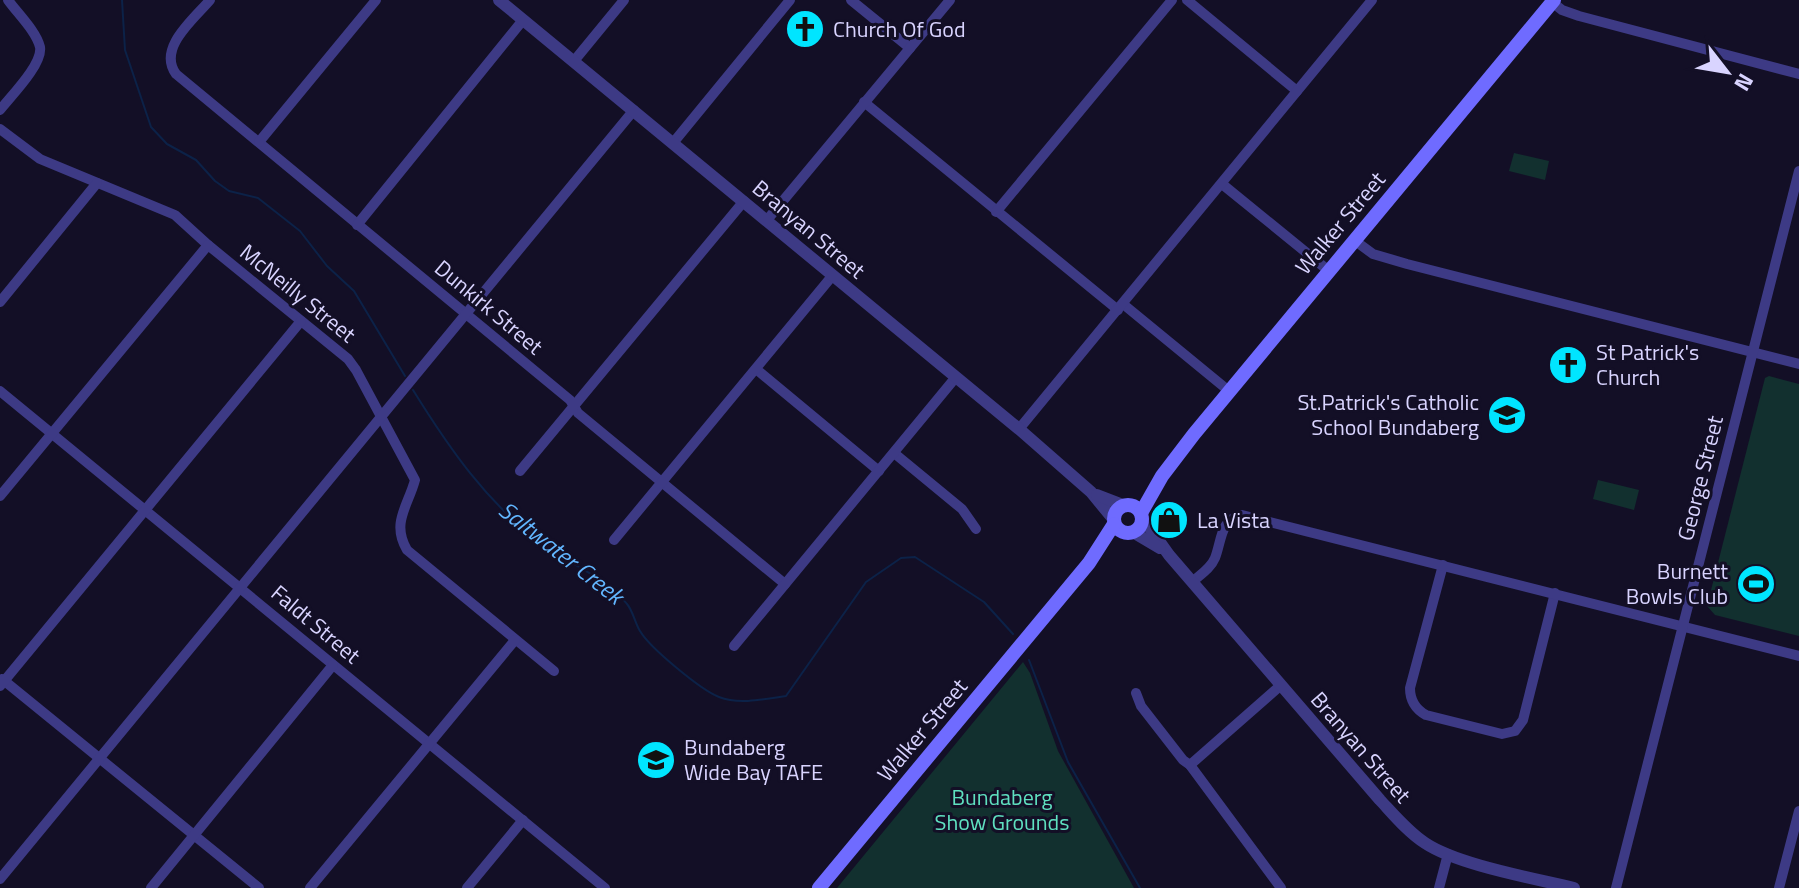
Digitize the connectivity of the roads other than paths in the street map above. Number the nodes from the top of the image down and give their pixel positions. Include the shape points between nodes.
1 (8, 0) edge
2 (210, 0) edge
3 (376, 0) edge
4 (499, 0) edge
5 (624, 0) edge
6 (790, 0) edge
7 (851, 0) edge
8 (950, 0) edge
9 (1172, 0) edge
10 (1187, 0) edge
11 (1372, 0) edge
12 (1553, 1) edge
13 (523, 20) junction
14 (910, 48) junction
15 (574, 61) junction
16 (1799, 74) edge
17 (1297, 91) junction
18 (864, 102) junction
19 (0, 110) edge
20 (634, 110) junction
21 (0, 129) edge
22 (259, 142) junction
23 (673, 143) junction
24 (1799, 171) edge
25 (97, 183) junction
26 (1222, 184) junction
27 (744, 201) junction
28 (996, 212) junction
29 (767, 220) junction
30 (357, 225) junction
31 (1354, 240) junction
32 (208, 245) junction
33 (1329, 271) junction
34 (833, 275) junction
35 (0, 302) edge
36 (1120, 307) junction
37 (467, 313) junction
38 (301, 321) junction
39 (1752, 352) junction
40 (1799, 364) edge
41 (756, 369) junction
42 (956, 377) junction
43 (0, 391) edge
44 (1229, 391) junction
45 (574, 407) junction
46 (382, 417) junction
47 (1019, 429) junction
48 (50, 435) junction
49 (894, 453) junction
50 (520, 471) dead end
51 (879, 471) junction
52 (1162, 476) junction
53 (662, 483) junction
54 (1091, 492) junction
55 (0, 496) edge
56 (1125, 505) junction
57 (144, 511) junction
58 (1141, 515) junction
59 (1114, 522) junction
60 (976, 529) dead end
61 (1131, 532) junction
62 (614, 540) dead end
63 (1169, 555) junction
64 (1089, 563) junction
65 (1443, 565) junction
66 (1192, 582) junction
67 (785, 584) junction
68 (242, 588) junction
69 (1555, 593) junction
70 (1683, 626) junction
71 (515, 640) junction
72 (734, 646) dead end
73 (1799, 656) edge
74 (333, 665) junction
75 (554, 671) dead end
76 (1, 682) edge
77 (1280, 686) junction
78 (1136, 693) dead end
79 (428, 742) junction
80 (100, 758) junction
81 (1190, 765) junction
82 (1799, 811) edge
83 (523, 820) junction
84 (194, 836) junction
85 (1448, 854) junction
86 (0, 879) edge
87 (1529, 882) edge
88 (151, 888) edge
89 (259, 888) edge
90 (310, 888) edge
91 (467, 888) edge
92 (605, 888) edge
93 (819, 888) edge
94 (1281, 888) edge
95 (1439, 888) edge
96 (1574, 888) edge
97 (1616, 888) edge
98 (1779, 888) edge

1 - 19 street via 41,49 39,61
2 - 22 street, Dunkirk Street via 173,45 170,60 176,74
3 - 22 street
4 - 13 street, Branyan Street
5 - 15 street
6 - 23 street
7 - 14 street
8 - 14 street
9 - 28 street
10 - 17 street
11 - 17 street
12 - 16 street via 1569,14
12 - 31 main road, Walker Street
13 - 15 street, Branyan Street
13 - 30 street
14 - 18 street
15 - 20 street, Branyan Street
17 - 26 street
18 - 28 street
18 - 29 street
20 - 23 street, Branyan Street
20 - 37 street
21 - 25 street, McNeilly Street via 40,159
22 - 30 street, Dunkirk Street
23 - 27 street, Branyan Street
24 - 39 street, George Street
25 - 32 street, McNeilly Street via 175,215
25 - 35 street
26 - 33 street
26 - 36 street
27 - 29 street, Branyan Street
27 - 45 street
28 - 36 street
29 - 34 street, Branyan Street
30 - 37 street, Dunkirk Street
31 - 33 main road, Walker Street
31 - 39 street via 1373,254 1396,261
32 - 38 street, McNeilly Street
32 - 48 street
33 - 44 main road, Walker Street
34 - 41 street
34 - 42 street, Branyan Street
36 - 44 street
36 - 47 street
37 - 45 street, Dunkirk Street
37 - 46 street
38 - 46 street, McNeilly Street via 348,359
38 - 57 street
39 - 40 street
39 - 70 street, George Street
41 - 51 street
41 - 53 street
42 - 47 street, Branyan Street
42 - 49 street
43 - 48 street, Faldt Street
44 - 52 main road, Walker Street
45 - 50 street
45 - 53 street, Dunkirk Street
46 - 68 street
46 - 71 street, McNeilly Street via 415,480 400,518 407,550
47 - 54 street, Branyan Street
48 - 55 street
48 - 57 street, Faldt Street
49 - 51 street
49 - 60 street via 962,509
51 - 67 street
52 - 56 main road, Walker Street
52 - 58 main road, Walker Street
53 - 62 street
53 - 67 street, Dunkirk Street
54 - 56 street, Branyan Street
54 - 59 street, Branyan Street
56 - 58 main road
56 - 59 main road via 1116,511
57 - 68 street, Faldt Street
57 - 76 street
58 - 61 main road via 1140,526
58 - 63 street, Branyan Street
59 - 61 main road via 1120,531
59 - 64 main road, Walker Street
61 - 63 street, Branyan Street
61 - 64 main road, Walker Street
63 - 66 street, Branyan Street
64 - 93 main road, Walker Street
65 - 66 street via 1242,515 1224,527 1214,560
65 - 69 street
65 - 69 street via 1410,688 1412,701 1426,715 1502,734 1515,731 1523,720
66 - 77 street, Branyan Street
67 - 72 street
68 - 74 street, Faldt Street
68 - 80 street
69 - 70 street
70 - 73 street
70 - 97 street, George Street
71 - 75 street, McNeilly Street
71 - 79 street
74 - 79 street, Faldt Street
74 - 84 street
76 - 80 street
77 - 81 street
77 - 85 street, Branyan Street via 1394,816 1424,843
78 - 81 street
79 - 83 street, Faldt Street
79 - 90 street
80 - 84 street
80 - 86 street
81 - 94 street
82 - 98 street
83 - 91 street
83 - 92 street, Faldt Street
84 - 88 street
84 - 89 street
85 - 87 street, Branyan Street
85 - 95 street
87 - 96 street, Branyan Street

